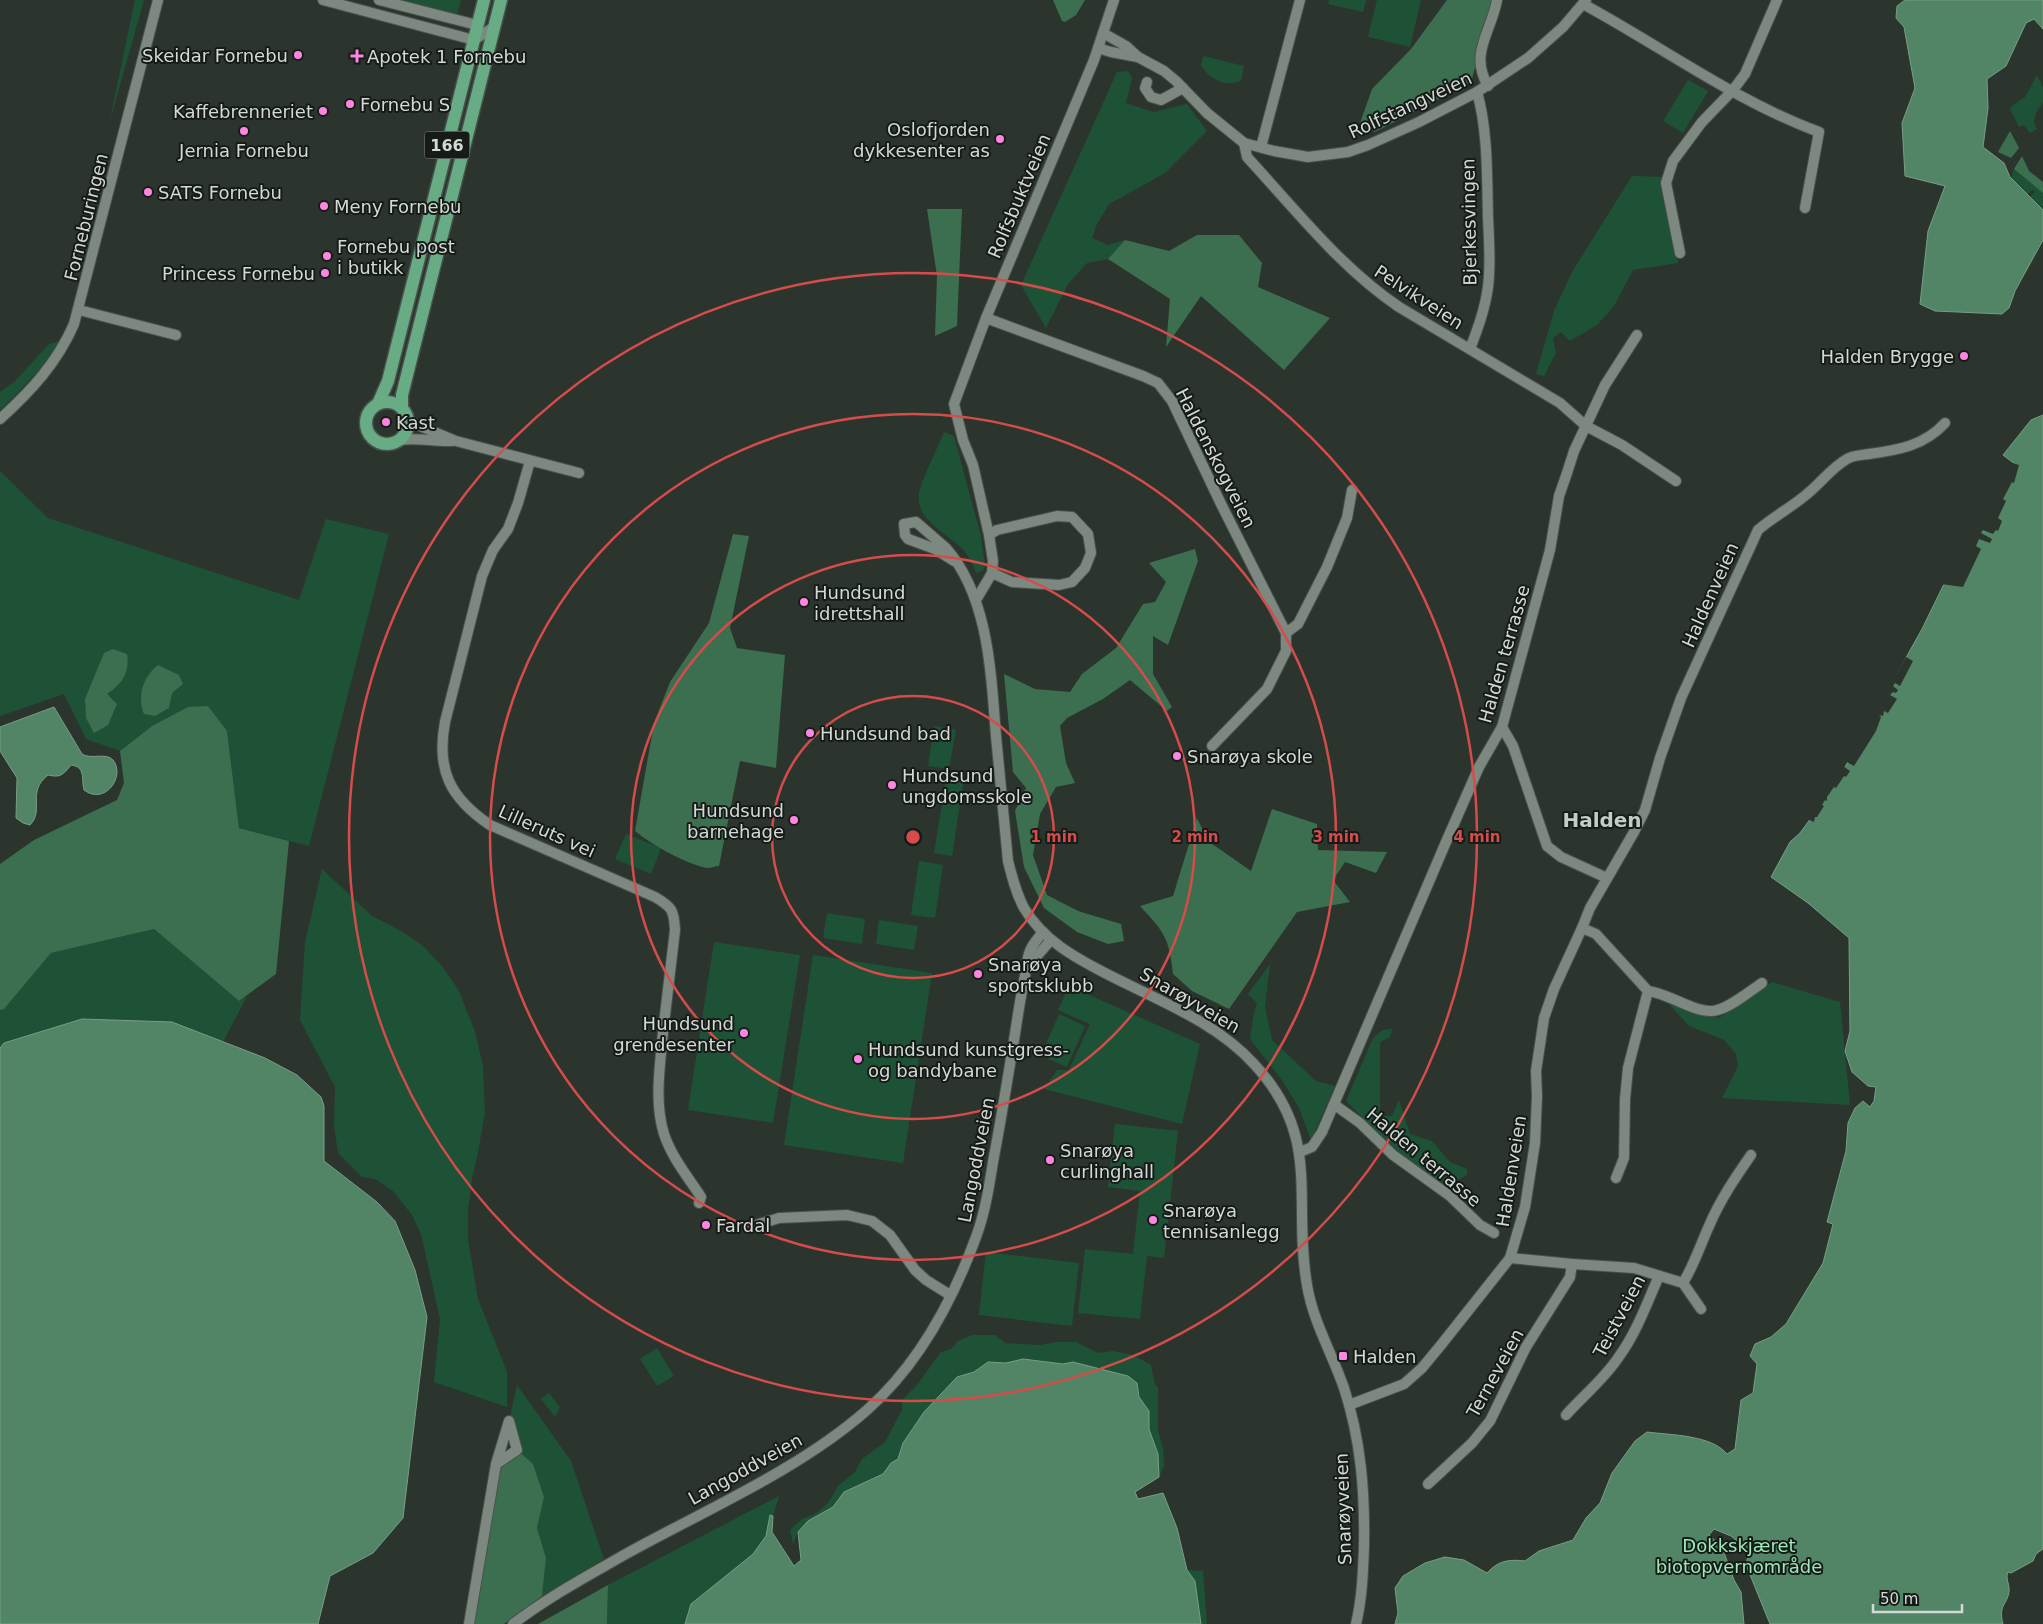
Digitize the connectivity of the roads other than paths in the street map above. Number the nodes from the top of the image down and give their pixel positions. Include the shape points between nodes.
1 (158, 0) edge
2 (323, 0) edge
3 (379, 0) edge
4 (484, 0) edge
5 (501, 0) edge
6 (1114, 0) edge
7 (1300, 0) edge
8 (1497, 0) edge
9 (1776, 0) edge
10 (1584, 2) edge
11 (477, 26) junction
12 (494, 27) junction
13 (1103, 33) junction
14 (474, 40) junction
15 (1098, 48) junction
16 (1138, 57) junction
17 (1147, 82) dead end
18 (1488, 86) junction
19 (1183, 88) junction
20 (1732, 90) junction
21 (1477, 92) junction
22 (1244, 142) junction
23 (1260, 147) junction
24 (1806, 208) dead end
25 (1680, 253) dead end
26 (79, 310) junction
27 (986, 318) junction
28 (1637, 334) dead end
29 (176, 335) dead end
30 (1470, 349) junction
31 (378, 404) junction
32 (402, 408) junction
33 (0, 419) edge
34 (408, 422) junction
35 (1945, 423) dead end
36 (1586, 426) junction
37 (400, 440) junction
38 (456, 441) junction
39 (530, 461) junction
40 (579, 473) dead end
41 (1676, 481) dead end
42 (1352, 490) dead end
43 (990, 535) junction
44 (944, 550) junction
45 (992, 573) junction
46 (976, 600) junction
47 (1286, 633) junction
48 (1502, 727) junction
49 (1212, 746) dead end
50 (1607, 878) junction
51 (1582, 928) junction
52 (1042, 932) junction
53 (1051, 940) junction
54 (1028, 967) junction
55 (1762, 983) dead end
56 (1648, 992) junction
57 (1335, 1105) junction
58 (1300, 1152) junction
59 (1751, 1155) dead end
60 (1616, 1178) dead end
61 (699, 1202) dead end
62 (756, 1225) dead end
63 (1494, 1233) dead end
64 (1510, 1258) junction
65 (1572, 1264) junction
66 (1659, 1276) junction
67 (1683, 1283) junction
68 (950, 1295) junction
69 (1701, 1309) dead end
70 (1349, 1405) junction
71 (1566, 1414) dead end
72 (496, 1464) dead end
73 (1428, 1484) dead end
74 (469, 1624) edge
75 (514, 1624) edge
76 (1356, 1624) edge

1 - 26 street, Forneburingen
2 - 14 street
3 - 11 street
4 - 11 main road, 166
5 - 12 main road, 166
6 - 13 street, Rolfsbuktveien
7 - 23 street
8 - 18 street, Rolfstangveien via 1479,58
9 - 20 street via 1745,74
10 - 18 street, Rolfstangveien via 1563,27 1528,58
10 - 20 street
11 - 14 main road, 166
12 - 14 street
12 - 32 main road, 166 via 402,395
13 - 15 street, Rolfsbuktveien
13 - 16 street, Rolfstangveien
14 - 31 main road, 166 via 388,382
15 - 16 street, Rolfstangveien
15 - 27 street, Rolfsbuktveien
16 - 19 street, Rolfstangveien via 1164,71
17 - 19 street via 1145,88 1151,97 1161,100
18 - 21 street, Rolfstangveien
19 - 22 street, Rolfstangveien via 1207,113
20 - 24 street via 1819,132
20 - 25 street via 1681,148 1668,174 1666,183
21 - 23 street, Rolfstangveien via 1419,122 1348,152 1308,157
21 - 30 street, Bjerkesvingen via 1488,190 1490,261 1483,314
22 - 23 street, Rolfstangveien
22 - 30 street, Pelvikveien via 1247,156 1353,272 1373,290
26 - 29 street
26 - 33 street, Forneburingen via 69,338 46,373
27 - 43 street, Rolfsbuktveien via 954,404
27 - 47 street, Haldenskogveien via 1158,384 1172,401
28 - 36 street via 1605,385
30 - 36 street, Pelvikveien via 1560,403
31 - 32 main road via 388,402
31 - 37 main road, 166 via 366,418 370,436 382,444
32 - 34 main road, 166
34 - 37 main road
34 - 38 street
35 - 50 street, Haldenveien via 1906,449 1849,458 1791,508 1758,530 1682,698 1645,810
36 - 41 street, Pelvikveien
36 - 48 street, Halden terrasse via 1559,496 1550,550
37 - 38 street
38 - 39 street
39 - 40 street
39 - 61 street, Lilleruts vei via 508,529 493,550 482,576 445,722 441,758 458,797 472,813 490,825 655,897 669,905 675,915 661,1049 660,1113 665,1135 701,1197
42 - 47 street via 1348,518 1327,567 1298,624
43 - 45 street
43 - 45 street via 1026,522 1057,516 1072,517 1088,534 1091,553 1085,568 1072,582 1059,585 1012,582
44 - 44 street, Snarøyveien via 916,522 904,524 908,540
44 - 46 street, Snarøyveien via 954,560
45 - 46 street
46 - 52 street, Snarøyveien via 990,669 1008,861 1018,896
47 - 49 street via 1286,651 1267,689
48 - 50 street via 1513,746 1547,846 1561,857
48 - 57 street, Halden terrasse via 1479,767
50 - 51 street, Haldenveien
51 - 56 street via 1596,934
51 - 64 street, Haldenveien via 1544,1018 1536,1071 1535,1143 1525,1206
52 - 53 street, Snarøyveien
52 - 54 street, Langoddveien via 1030,948
53 - 54 street
53 - 58 street, Snarøyveien via 1081,961 1197,1021 1239,1050 1264,1075 1286,1108
54 - 68 street, Langoddveien via 985,1202 977,1234
55 - 56 street via 1713,1012 1670,996
56 - 60 street via 1628,1068 1624,1158
57 - 58 street, Halden terrasse via 1317,1142
57 - 63 street, Halden terrasse via 1360,1123 1393,1155
58 - 70 street, Snarøyveien via 1306,1285
59 - 67 street via 1725,1192 1693,1268
62 - 68 street via 779,1218 847,1215 872,1222 890,1235 926,1280
64 - 65 street, Teistveien
64 - 70 street, Haldenveien via 1442,1346 1410,1379 1392,1390
65 - 66 street, Teistveien via 1634,1268
65 - 73 street, Terneveien via 1570,1277 1526,1347 1490,1421 1472,1443
66 - 67 street, Teistveien
66 - 71 street, Teistveien via 1619,1358
67 - 69 street
68 - 75 street, Langoddveien via 923,1344 890,1386 828,1440 750,1488 562,1590
70 - 76 street, Snarøyveien via 1360,1450 1365,1514 1362,1582
72 - 74 street

